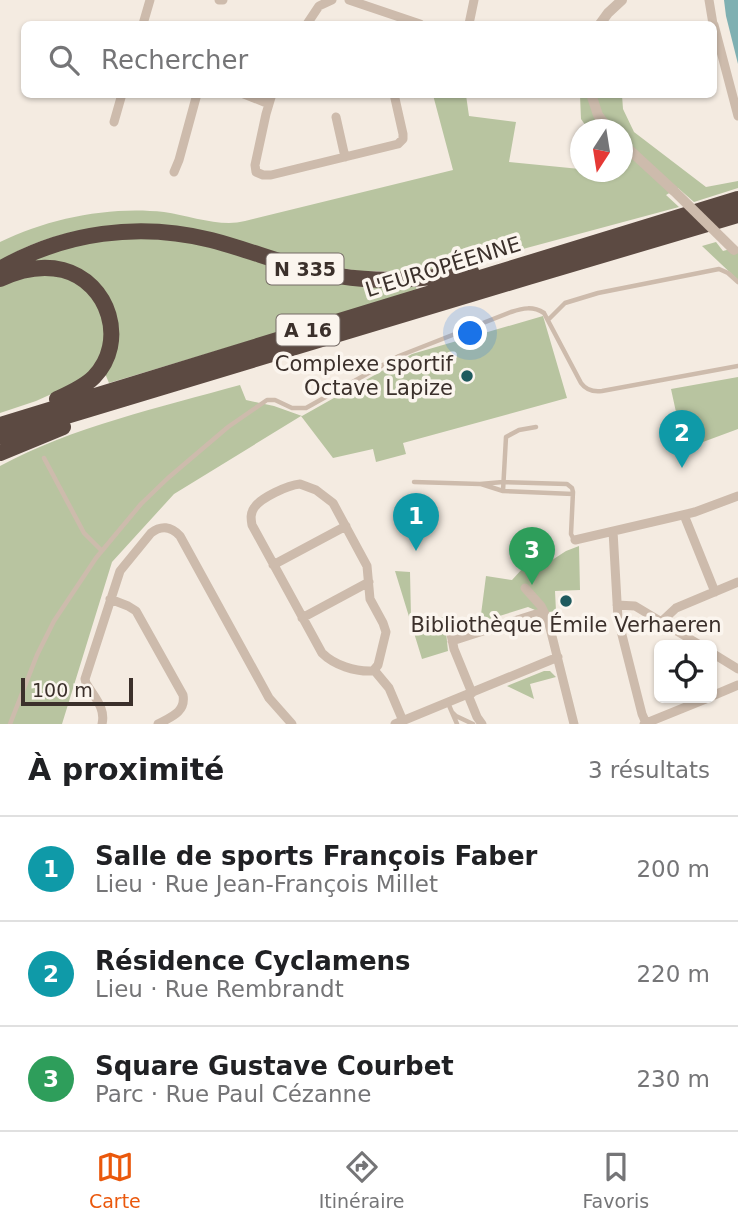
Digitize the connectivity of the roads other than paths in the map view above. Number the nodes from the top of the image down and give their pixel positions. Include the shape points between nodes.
1 (150, 0) edge
2 (349, 0) edge
3 (474, 0) edge
4 (622, 0) edge
5 (628, 0) edge
6 (709, 0) edge
7 (326, 1) edge
8 (144, 21) edge
9 (309, 21) edge
10 (397, 21) edge
11 (470, 21) edge
12 (602, 21) edge
13 (610, 21) edge
14 (713, 21) edge
15 (717, 39) edge
16 (121, 98) edge
17 (196, 98) edge
18 (395, 98) edge
19 (592, 98) edge
20 (599, 98) edge
21 (270, 99) edge
22 (738, 116) edge
23 (336, 117) dead end
24 (601, 119) edge
25 (608, 119) edge
26 (114, 121) dead end
27 (633, 151) edge
28 (345, 157) junction
29 (174, 172) dead end
30 (738, 199) edge
31 (738, 215) edge
32 (616, 236) junction
33 (736, 252) edge
34 (0, 269) edge
35 (528, 276) junction
36 (0, 279) edge
37 (738, 282) edge
38 (548, 320) junction
39 (738, 366) edge
40 (0, 419) edge
41 (0, 425) edge
42 (536, 427) dead end
43 (0, 436) edge
44 (0, 453) edge
45 (44, 458) dead end
46 (414, 482) dead end
47 (503, 482) junction
48 (480, 484) junction
49 (503, 491) junction
50 (573, 494) junction
51 (738, 496) edge
52 (684, 515) junction
53 (346, 526) junction
54 (613, 531) junction
55 (575, 540) joint
56 (102, 551) junction
57 (273, 565) junction
58 (369, 582) junction
59 (738, 582) edge
60 (525, 588) dead end
61 (715, 592) junction
62 (110, 599) junction
63 (617, 605) junction
64 (547, 617) junction
65 (302, 618) junction
66 (661, 622) junction
67 (450, 629) dead end
68 (692, 640) edge
69 (452, 641) junction
70 (717, 656) edge
71 (558, 657) junction
72 (738, 669) edge
73 (374, 670) junction
74 (738, 685) edge
75 (470, 694) junction
76 (717, 694) edge
77 (696, 703) edge
78 (450, 707) junction
79 (397, 723) edge
80 (10, 724) edge
81 (102, 724) edge
82 (158, 724) edge
83 (292, 724) edge
84 (457, 724) edge
85 (473, 724) edge
86 (482, 724) edge
87 (574, 724) edge
88 (645, 724) edge

1 - 8 street
2 - 10 street
3 - 11 street
4 - 12 street
5 - 13 street
6 - 14 street
7 - 9 street
15 - 22 street
16 - 26 street
17 - 29 street
18 - 28 street via 404,134 400,143
19 - 24 street
20 - 25 street
21 - 28 street via 255,165 258,174 268,176
23 - 28 street
27 - 33 street, bridge
30 - 32 highway, L'EUROPÉENNE / A 16
31 - 35 highway, L'EUROPÉENNE / A 16
32 - 34 highway, N 335 via 417,279 337,276 211,240 151,231 110,232 70,240
32 - 41 highway, L'EUROPÉENNE / A 16
35 - 43 highway, L'EUROPÉENNE / A 16
35 - 44 highway via 411,319 107,411
36 - 40 highway via 35,269 73,273 100,295 112,331 106,360 91,380 57,399
37 - 38 lane via 719,269 598,293 565,303
38 - 39 lane via 582,383 591,390
38 - 56 lane via 533,308 511,312 399,356 306,408 267,400 168,478
42 - 47 lane via 506,437
45 - 56 lane via 84,533
46 - 48 lane
47 - 48 lane
47 - 49 lane
47 - 50 lane via 564,484
48 - 49 lane
49 - 50 lane
50 - 55 lane via 570,534
51 - 52 street
52 - 54 street
52 - 61 street
53 - 57 street
53 - 57 street via 333,503 316,490 303,484 286,487 259,503 251,516
53 - 58 street via 365,563
54 - 55 street
54 - 63 street
56 - 80 lane via 54,621
57 - 65 street
58 - 65 street
58 - 73 street via 370,599 386,632
59 - 61 street
60 - 64 street
61 - 66 street via 672,610
62 - 81 street via 85,679 103,712
62 - 82 street via 136,611 183,695 181,709
62 - 83 street via 124,564 151,533 159,528 175,531 269,698
63 - 66 street via 635,606
63 - 88 street
64 - 69 street via 536,614
64 - 71 street
65 - 73 street via 327,659
66 - 68 street
67 - 69 street
69 - 75 street
70 - 72 street
71 - 75 street
71 - 87 street
73 - 79 street via 389,688
74 - 76 street
75 - 78 street
75 - 86 street
77 - 88 street
78 - 79 street
78 - 84 lane
78 - 85 lane via 456,716

